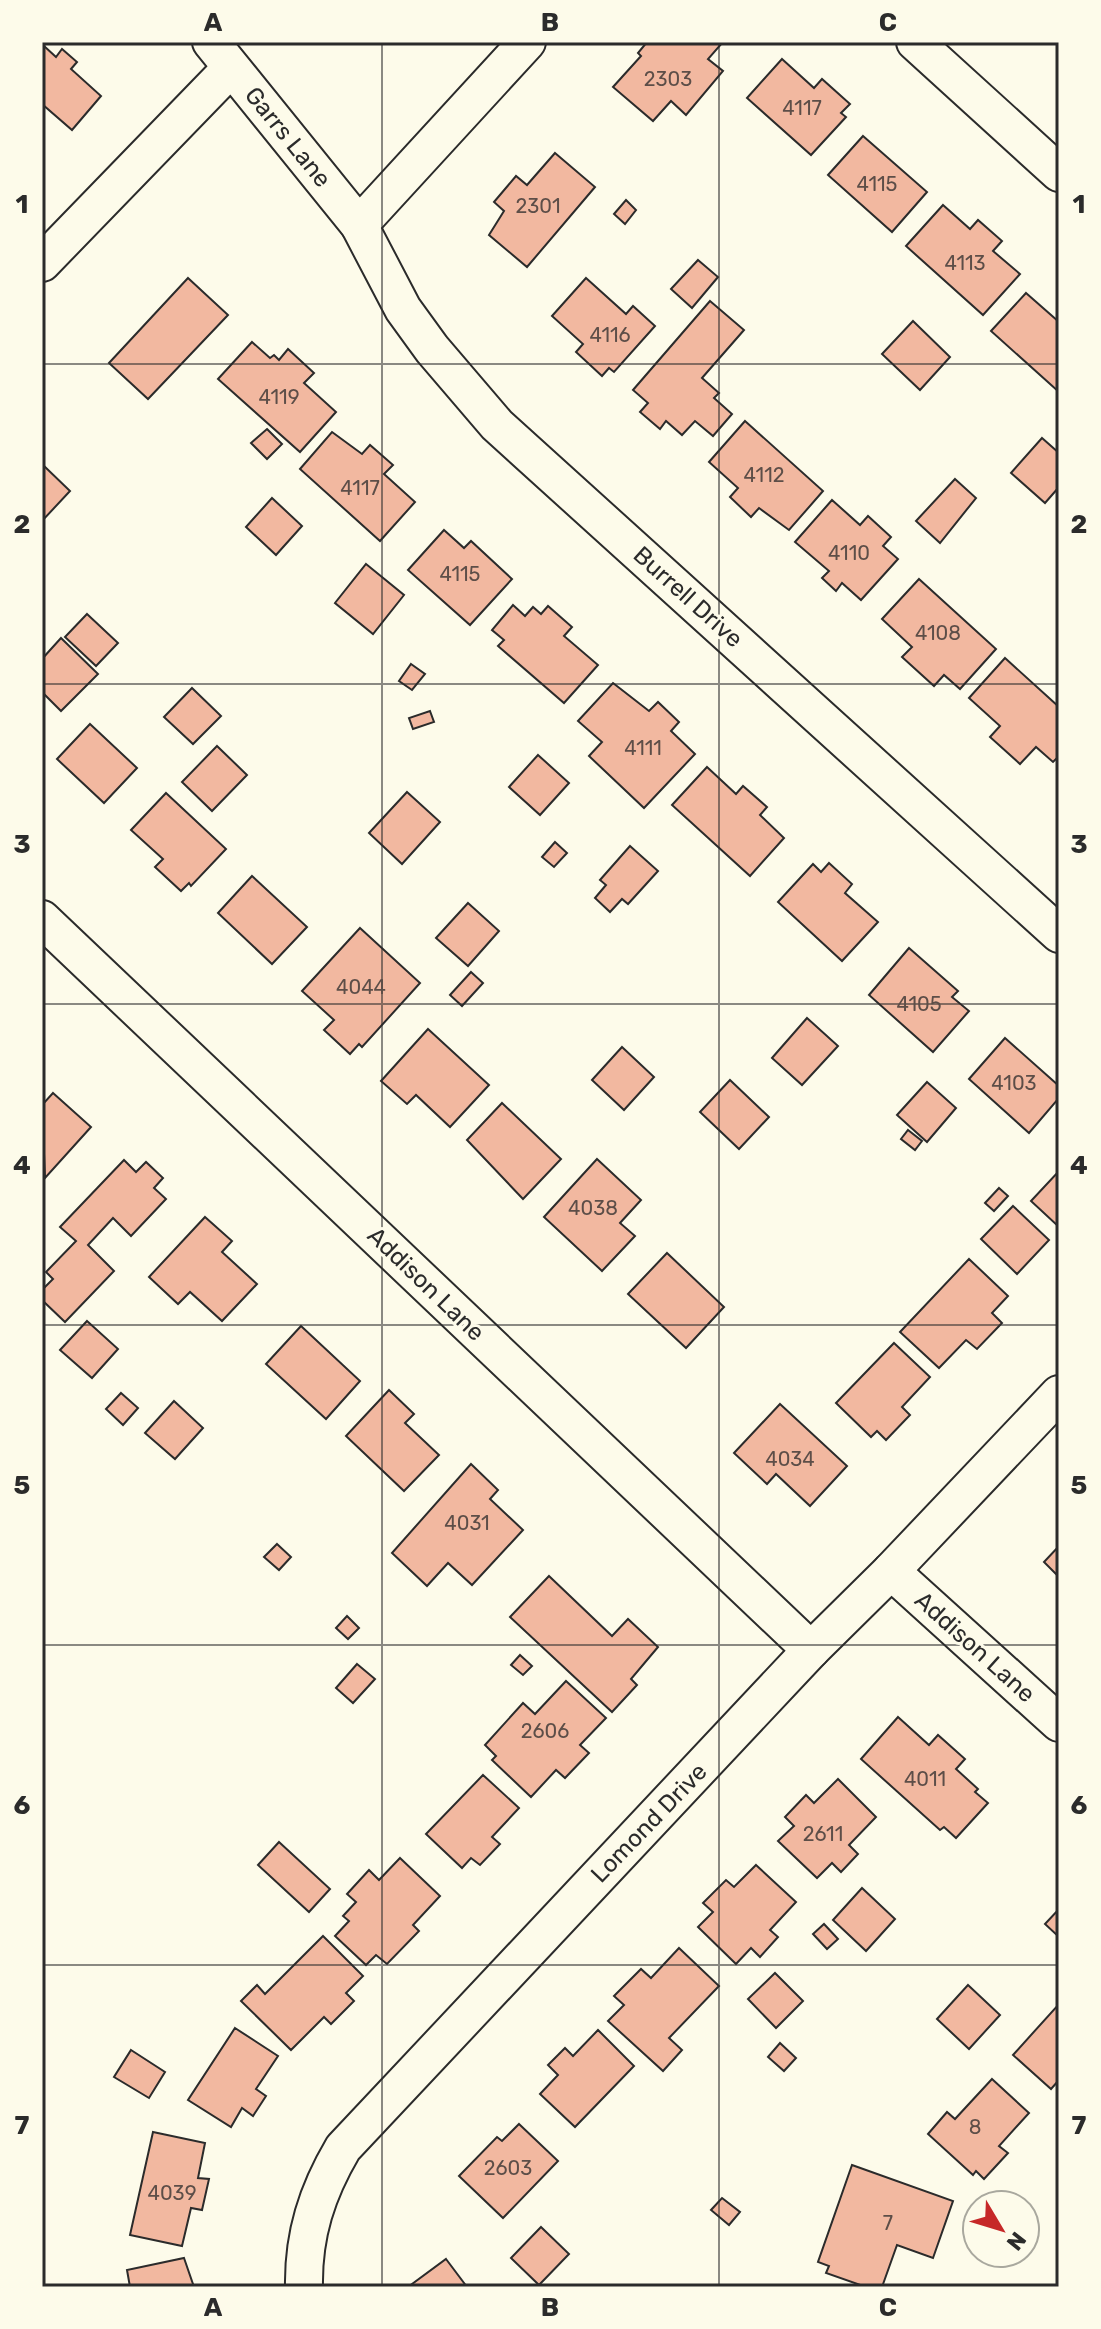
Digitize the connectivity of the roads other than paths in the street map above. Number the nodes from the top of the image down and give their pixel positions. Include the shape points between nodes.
1 (527, 42) edge
2 (915, 42) edge
3 (221, 55) edge
4 (1059, 173) edge
5 (359, 225) junction
6 (42, 263) edge
7 (42, 919) edge
8 (1059, 934) edge
9 (1059, 1394) edge
10 (891, 1571) junction
11 (811, 1650) junction
12 (1059, 1723) edge
13 (304, 2287) edge

1 - 5 street
2 - 4 street
3 - 5 street, Garrs Lane
3 - 6 street, Garrs Lane
5 - 8 street, Burrell Drive via 403,309 497,425
7 - 11 street, Addison Lane
9 - 10 street, Lomond Drive
10 - 11 street, Lomond Drive
10 - 12 street, Addison Lane
11 - 13 street, Lomond Drive via 343,2148 311,2216

